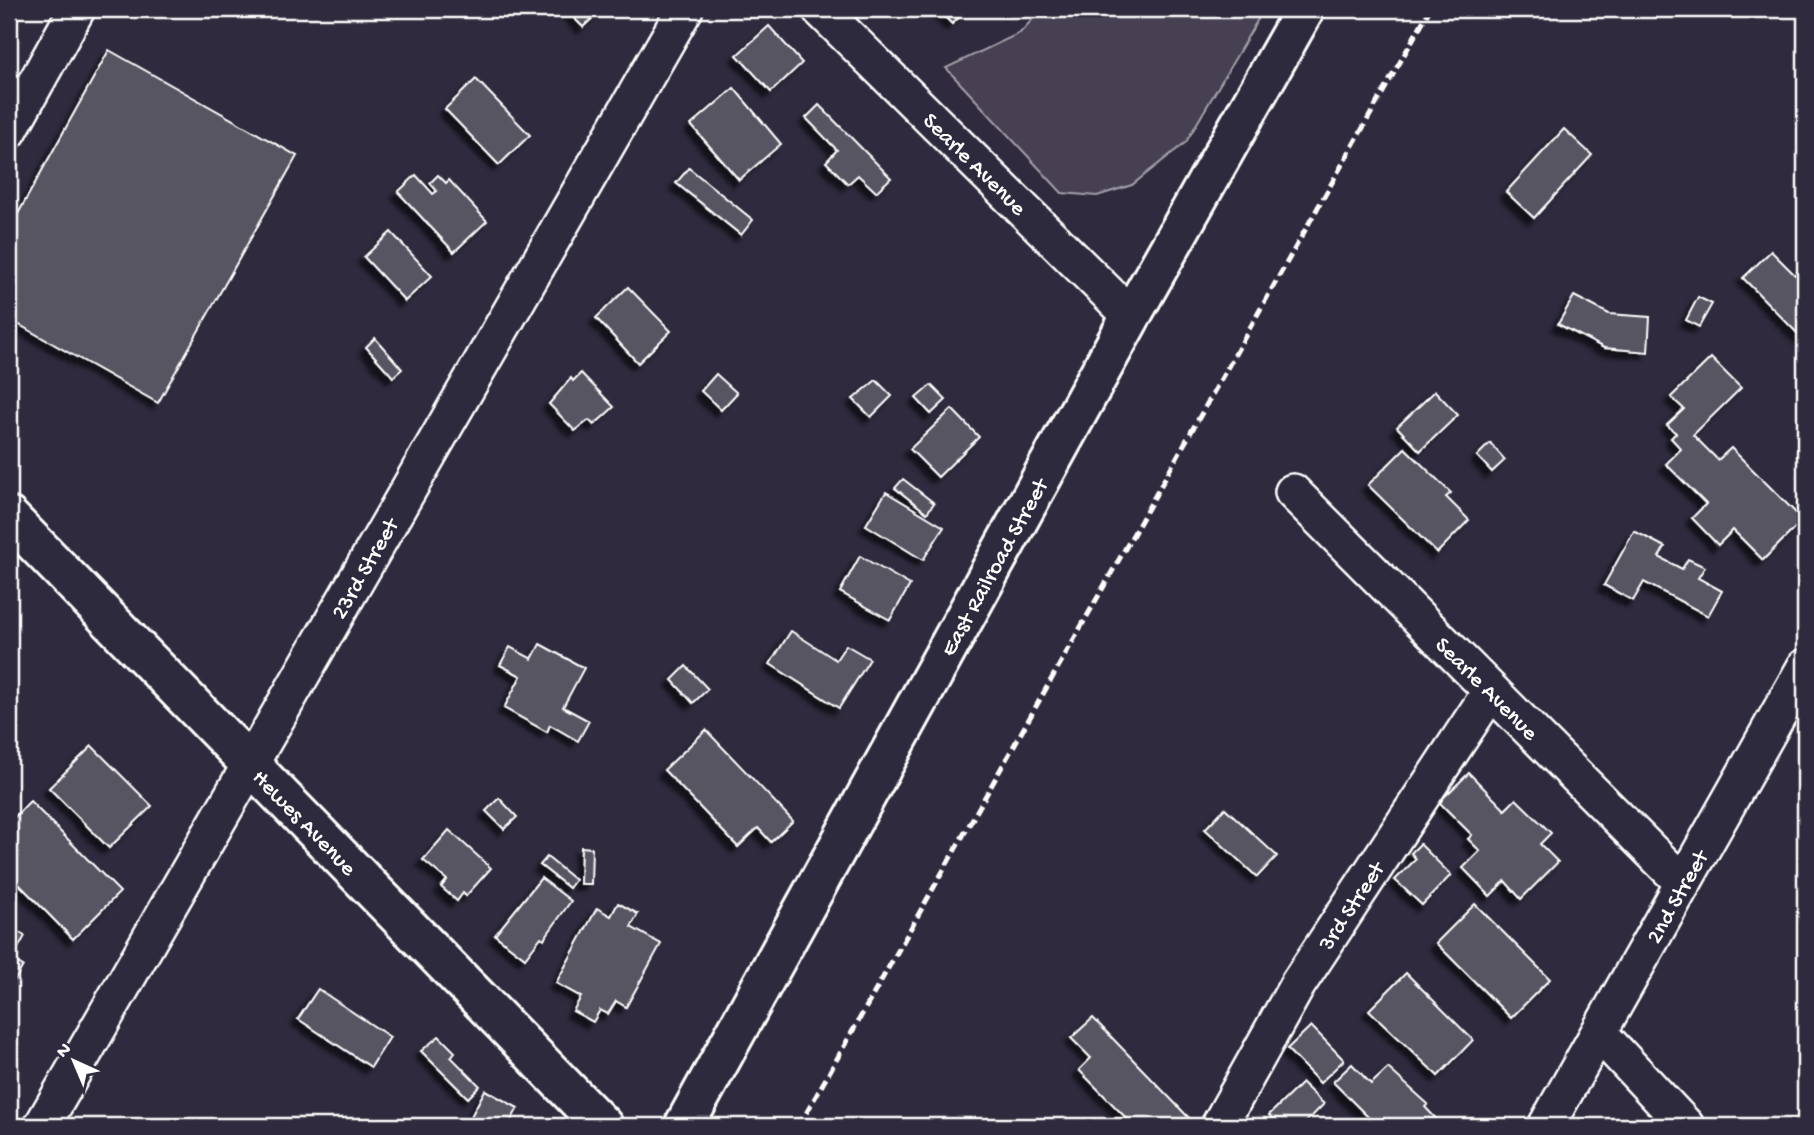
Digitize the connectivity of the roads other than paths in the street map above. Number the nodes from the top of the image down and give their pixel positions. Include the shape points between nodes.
1 (77, 9) edge
2 (685, 9) edge
3 (820, 9) edge
4 (1305, 9) edge
5 (9, 131) edge
6 (1130, 316) junction
7 (1293, 492) dead end
8 (9, 517) edge
9 (1805, 667) edge
10 (1491, 691) junction
11 (252, 765) junction
12 (1683, 883) junction
13 (1599, 1033) junction
14 (42, 1126) edge
15 (603, 1126) edge
16 (684, 1126) edge
17 (1219, 1126) edge
18 (1546, 1126) edge
19 (1686, 1126) edge

1 - 5 street
2 - 11 street, 23rd Street
3 - 6 street, Searle Avenue
4 - 6 street, East Railroad Street
6 - 16 street, East Railroad Street
7 - 10 street, Searle Avenue
8 - 11 street, Hewes Avenue
9 - 12 street, 2nd Street
10 - 12 street, Searle Avenue
10 - 17 street, 3rd Street via 1298,984
11 - 14 street, 23rd Street
11 - 15 street, Hewes Avenue
12 - 13 street, 2nd Street
13 - 18 street, 2nd Street
13 - 19 street

